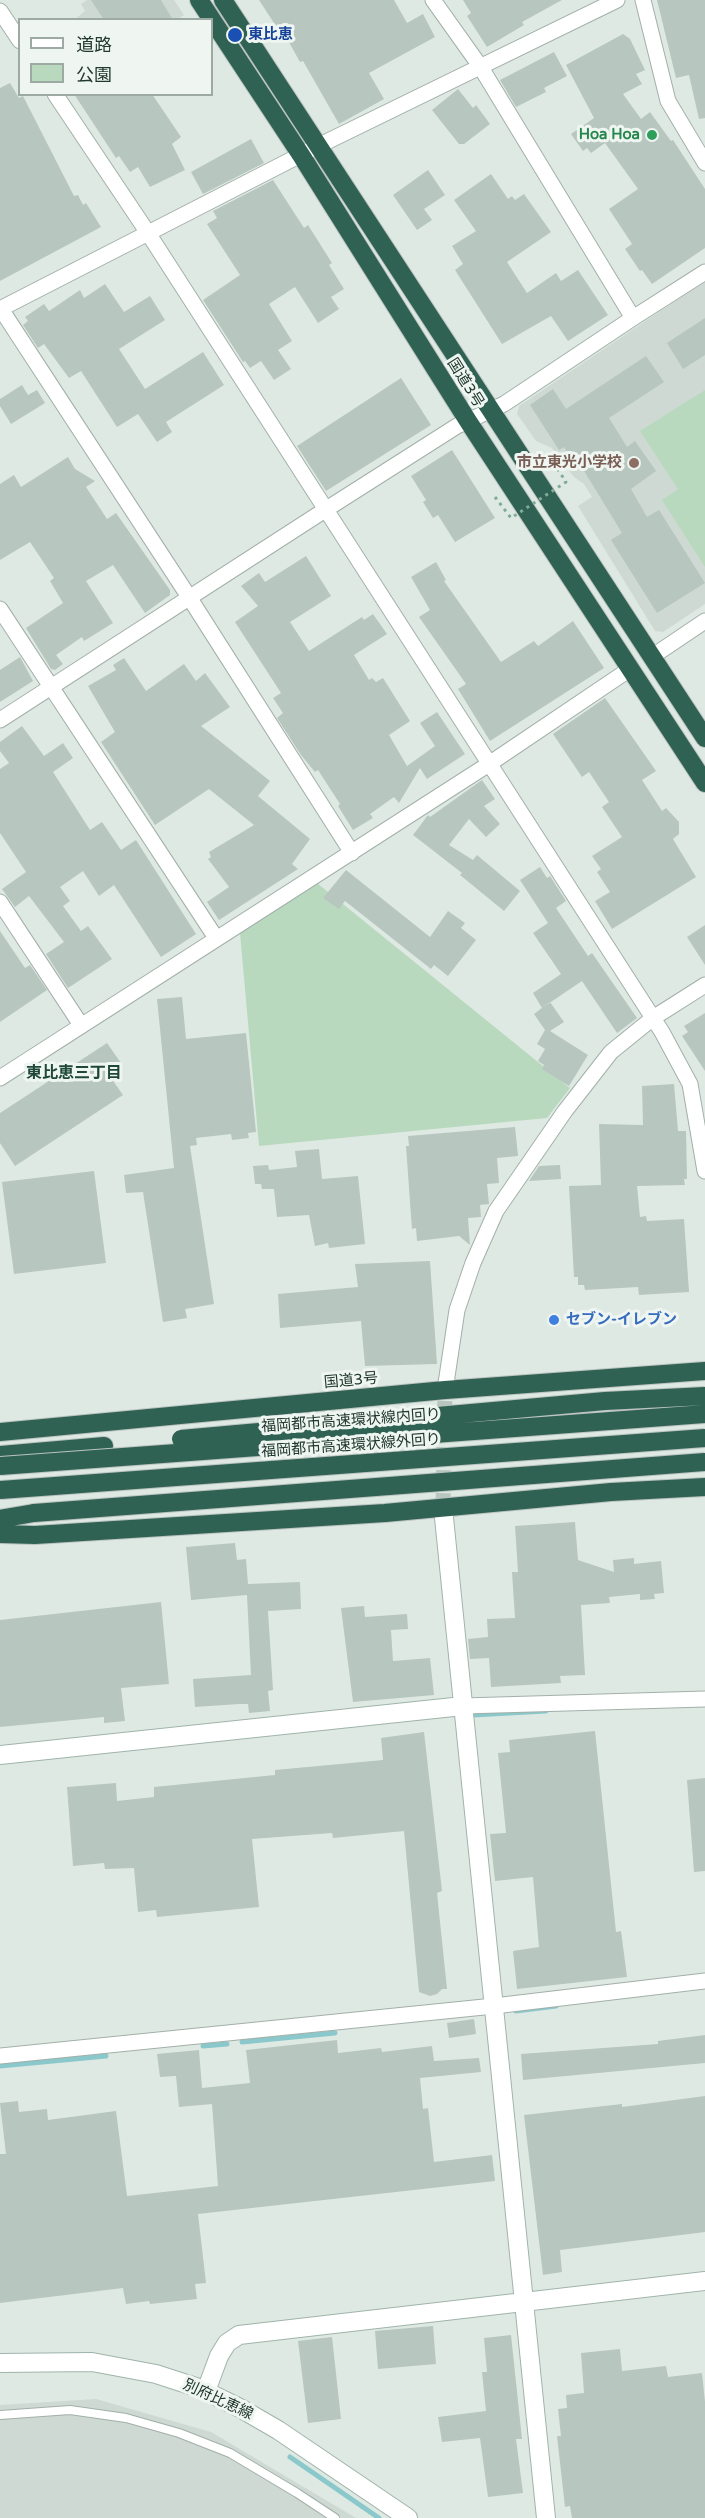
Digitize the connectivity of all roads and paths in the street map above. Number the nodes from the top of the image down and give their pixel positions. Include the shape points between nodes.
1 (199, 0) edge
2 (223, 0) edge
3 (433, 0) edge
4 (617, 0) edge
5 (643, 0) edge
6 (0, 11) edge
7 (211, 18) edge
8 (213, 21) edge
9 (18, 38) edge
10 (480, 66) junction
11 (56, 96) edge
12 (318, 146) junction
13 (301, 155) junction
14 (705, 163) edge
15 (148, 233) junction
16 (705, 272) edge
17 (0, 309) edge
18 (633, 318) junction
19 (490, 410) junction
20 (462, 424) junction
21 (548, 454) dead end
22 (495, 497) dead end
23 (325, 510) junction
24 (189, 597) junction
25 (0, 609) edge
26 (705, 621) edge
27 (653, 656) junction
28 (630, 669) junction
29 (51, 687) junction
30 (0, 720) edge
31 (705, 738) edge
32 (489, 764) junction
33 (705, 783) edge
34 (352, 853) junction
35 (0, 902) edge
36 (216, 938) junction
37 (705, 985) edge
38 (653, 1018) junction
39 (81, 1025) junction
40 (0, 1078) edge
41 (700, 1114) edge
42 (705, 1171) edge
43 (705, 1371) edge
44 (445, 1390) junction
45 (705, 1396) edge
46 (705, 1414) edge
47 (0, 1432) edge
48 (705, 1438) edge
49 (0, 1455) edge
50 (705, 1462) edge
51 (0, 1466) edge
52 (705, 1487) edge
53 (0, 1490) edge
54 (443, 1508) junction
55 (0, 1519) edge
56 (0, 1534) edge
57 (705, 1699) edge
58 (463, 1706) junction
59 (0, 1755) edge
60 (705, 1981) edge
61 (494, 2006) junction
62 (0, 2056) edge
63 (705, 2281) edge
64 (524, 2304) junction
65 (0, 2363) edge
66 (206, 2391) junction
67 (0, 2415) edge
68 (335, 2518) edge
69 (408, 2518) edge
70 (546, 2518) edge

1 - 7 highway, 国道3号
2 - 12 highway, 国道3号
3 - 10 street
4 - 10 street
5 - 14 street via 668,101
6 - 9 street
8 - 13 highway, 国道3号
10 - 12 street
10 - 18 street
11 - 15 street
12 - 13 street
12 - 19 highway, 国道3号
13 - 15 street
13 - 20 highway, 国道3号
15 - 17 street
15 - 23 street
16 - 18 street
17 - 24 street
18 - 19 street
19 - 20 street
19 - 27 highway, 国道3号
20 - 23 street
20 - 28 highway, 国道3号
21 - 22 path, bridge via 566,482 511,518
23 - 24 street
23 - 32 street
24 - 29 street
24 - 34 street
25 - 29 street
26 - 27 street
27 - 31 highway, 国道3号
28 - 32 street
28 - 33 highway, 国道3号
29 - 30 street
29 - 36 street
32 - 34 street
32 - 38 street
34 - 36 street
35 - 39 street
36 - 39 street
37 - 38 street
38 - 41 street via 690,1084
38 - 44 street via 600,1066 496,1211 457,1310
39 - 40 street
41 - 42 street
43 - 44 highway, 国道3号
44 - 47 highway, 国道3号
45 - 49 highway, bridge via 605,1401
46 - 51 highway, 福岡都市高速環状線内回り, bridge
48 - 53 highway, 福岡都市高速環状線外回り, bridge
50 - 55 highway, bridge via 34,1513
52 - 54 highway
54 - 56 highway via 35,1535
54 - 58 street
57 - 58 street
58 - 59 street
58 - 61 street
60 - 61 street
61 - 62 street
61 - 64 street
63 - 64 street
64 - 66 street via 239,2335 227,2343 219,2356
64 - 70 street
65 - 66 street, 別府比恵線 via 92,2362 156,2374
66 - 69 street, 別府比恵線 via 278,2430
67 - 68 lane via 70,2410 126,2418 178,2433 230,2453

